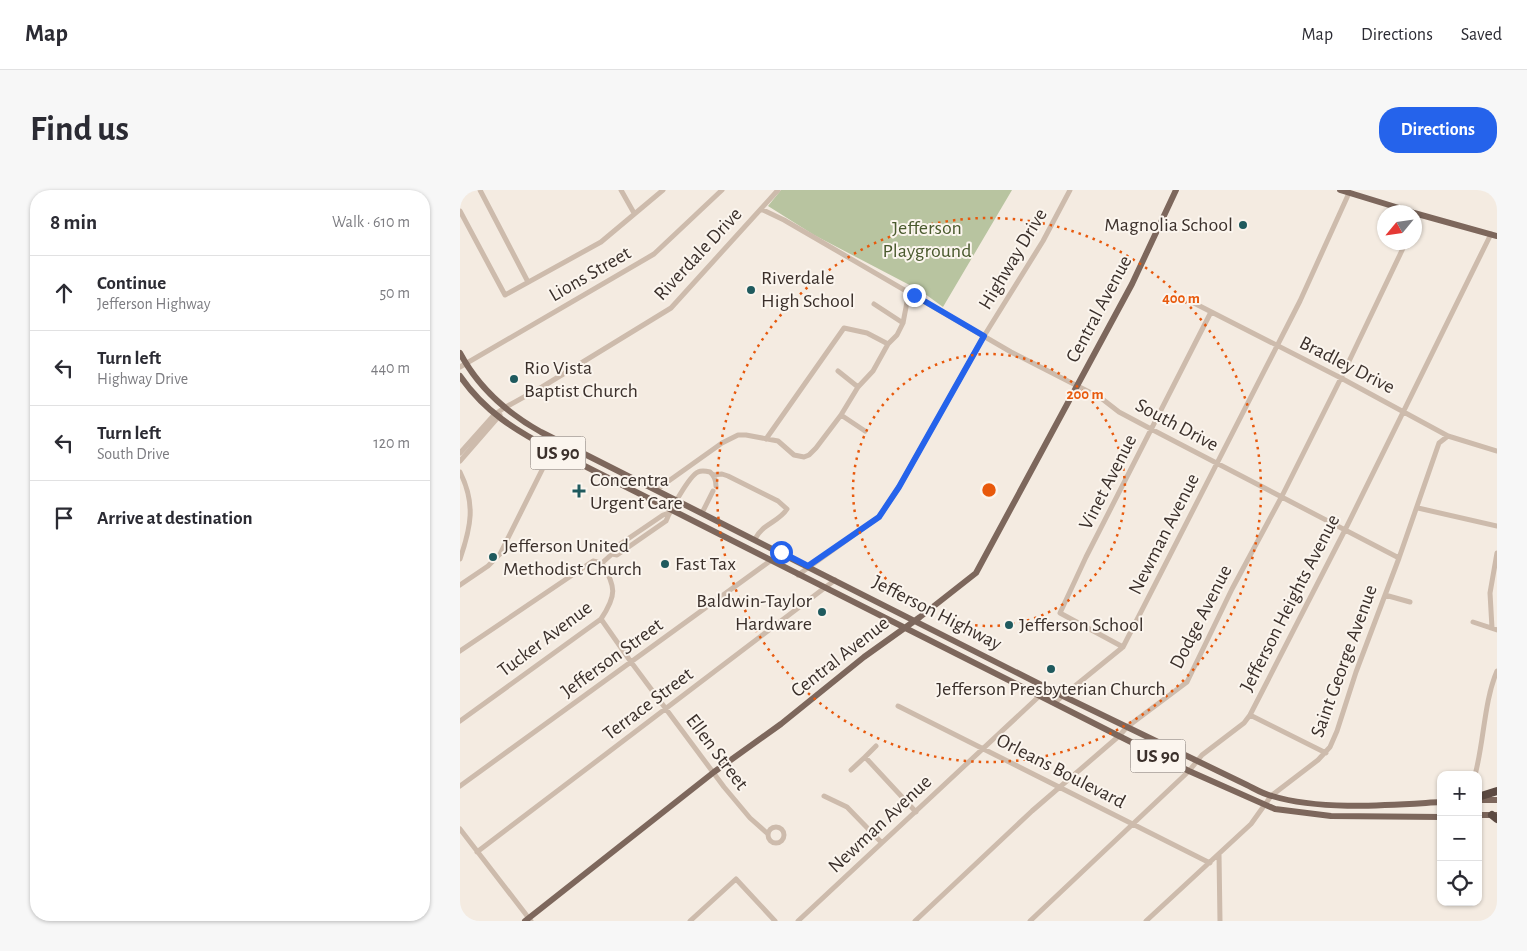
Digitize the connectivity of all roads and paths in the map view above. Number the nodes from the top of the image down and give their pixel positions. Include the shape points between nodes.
1 (480, 190) edge
2 (621, 190) edge
3 (663, 190) edge
4 (722, 190) edge
5 (778, 190) edge
6 (1070, 190) edge
7 (1176, 190) edge
8 (1340, 190) edge
9 (1350, 193) junction
10 (1387, 205) edge
11 (761, 209) junction
12 (460, 211) edge
13 (634, 214) junction
14 (1422, 216) edge
15 (1494, 235) edge
16 (1402, 250) edge
17 (528, 282) junction
18 (912, 294) junction
19 (1186, 299) dead end
20 (874, 304) dead end
21 (1211, 312) junction
22 (903, 323) junction
23 (984, 336) junction
24 (888, 344) junction
25 (1276, 345) junction
26 (460, 352) edge
27 (463, 365) edge
28 (838, 371) dead end
29 (460, 376) edge
30 (1342, 378) junction
31 (1077, 386) junction
32 (858, 387) junction
33 (504, 408) junction
34 (1403, 411) junction
35 (841, 415) junction
36 (496, 416) junction
37 (1151, 429) junction
38 (865, 431) dead end
39 (1448, 436) junction
40 (766, 439) junction
41 (557, 440) junction
42 (553, 450) junction
43 (1497, 451) edge
44 (460, 453) edge
45 (460, 462) edge
46 (1216, 463) junction
47 (460, 472) edge
48 (713, 476) junction
49 (656, 490) junction
50 (1282, 496) junction
51 (678, 501) junction
52 (1418, 508) junction
53 (670, 512) junction
54 (702, 513) junction
55 (1497, 526) edge
56 (1344, 530) junction
57 (754, 539) junction
58 (781, 552) junction
59 (1497, 554) edge
60 (1399, 558) junction
61 (460, 560) edge
62 (770, 560) junction
63 (602, 563) junction
64 (808, 566) junction
65 (798, 574) junction
66 (835, 580) junction
67 (460, 584) edge
68 (826, 589) junction
69 (1385, 595) junction
70 (1410, 602) dead end
71 (601, 619) junction
72 (915, 620) junction
73 (1473, 622) dead end
74 (904, 628) junction
75 (1495, 629) edge
76 (1123, 647) junction
77 (460, 651) edge
78 (631, 662) junction
79 (1497, 671) edge
80 (1048, 688) junction
81 (1039, 696) junction
82 (1063, 696) junction
83 (1054, 703) junction
84 (898, 706) dead end
85 (666, 710) junction
86 (1250, 715) junction
87 (460, 721) edge
88 (1127, 728) junction
89 (1119, 736) junction
90 (876, 746) dead end
91 (983, 749) junction
92 (1326, 753) junction
93 (865, 757) junction
94 (1197, 762) junction
95 (851, 770) dead end
96 (1189, 771) junction
97 (1476, 771) edge
98 (714, 772) junction
99 (460, 786) edge
100 (1059, 788) junction
101 (1497, 791) edge
102 (824, 796) dead end
103 (1271, 796) junction
104 (1482, 797) edge
105 (1482, 798) edge
106 (1497, 800) edge
107 (1437, 802) edge
108 (1265, 805) junction
109 (1379, 806) junction
110 (916, 812) junction
111 (1482, 815) edge
112 (1495, 816) edge
113 (1379, 817) junction
114 (1437, 817) edge
115 (1133, 824) junction
116 (460, 829) edge
117 (768, 834) dead end
118 (881, 842) junction
119 (477, 852) junction
120 (1220, 854) junction
121 (1210, 863) junction
122 (528, 920) edge
123 (802, 920) edge
124 (690, 921) edge
125 (775, 921) edge
126 (915, 921) edge
127 (1030, 921) edge
128 (1146, 921) edge
129 (1220, 921) edge

1 - 17 street
2 - 13 street
3 - 13 street
4 - 27 street, Lions Street via 654,254
5 - 11 street, Riverdale Drive
6 - 23 street, Highway Drive
7 - 31 main road, Central Avenue via 1132,284
8 - 9 main road
9 - 10 main road
9 - 25 street, Newman Avenue
11 - 18 street, South Drive
11 - 33 street, Riverdale Drive via 671,308
12 - 17 street via 505,295
13 - 17 street via 601,242
14 - 15 main road
15 - 34 street, Jefferson Heights Avenue
16 - 30 street, Dodge Avenue
18 - 22 street
18 - 23 street, South Drive
19 - 21 street, Bradley Drive
20 - 22 street
21 - 25 street, Bradley Drive
21 - 37 street, Vinet Avenue
22 - 24 street
23 - 31 street, South Drive
23 - 64 street, Highway Drive via 879,517
24 - 32 street via 873,371
24 - 40 street via 867,333 844,328
25 - 30 street, Bradley Drive
25 - 46 street, Newman Avenue
26 - 27 main road, Jefferson Highway / US 90
27 - 33 main road, Jefferson Highway / US 90
28 - 32 street
29 - 36 main road, Jefferson Highway / US 90
30 - 34 street, Bradley Drive
30 - 50 street, Dodge Avenue
31 - 37 street, South Drive
31 - 72 main road, Central Avenue via 976,573
32 - 35 street
33 - 36 street
33 - 41 main road, Jefferson Highway / US 90
34 - 39 street, Bradley Drive
34 - 56 street, Jefferson Heights Avenue
35 - 38 street
35 - 40 street via 816,448 804,457 794,455 778,441
36 - 42 main road, Jefferson Highway / US 90
36 - 44 street
36 - 45 street
37 - 46 street, South Drive
37 - 76 street, Vinet Avenue via 1060,613
39 - 43 street, Bradley Drive
39 - 52 street, Saint George Avenue via 1439,443
40 - 49 street via 738,435
41 - 42 street
41 - 49 main road, Jefferson Highway / US 90
42 - 53 main road, Jefferson Highway / US 90
42 - 67 street via 500,554
46 - 50 street, South Drive
46 - 76 street, Newman Avenue
47 - 61 street via 470,499 471,513
48 - 51 street via 704,470 699,471
48 - 54 street via 714,489
48 - 57 street via 722,474 742,482 787,509 759,530
49 - 51 main road, Jefferson Highway / US 90
50 - 56 street, South Drive
50 - 88 street, Dodge Avenue via 1187,682
51 - 53 street
51 - 54 main road, Jefferson Highway / US 90
52 - 55 street
52 - 60 street, Saint George Avenue
53 - 62 main road, Jefferson Highway / US 90
53 - 63 street via 613,549
54 - 57 main road, Jefferson Highway / US 90
56 - 60 street, South Drive
56 - 86 street, Jefferson Heights Avenue
57 - 58 main road, Jefferson Highway / US 90
58 - 62 street, Jefferson Street
58 - 64 main road, Jefferson Highway / US 90
59 - 75 street via 1490,593
60 - 69 street, Saint George Avenue
62 - 65 main road, Jefferson Highway / US 90
62 - 78 street, Jefferson Street
63 - 71 street, Tucker Avenue via 610,577 613,596 612,604
63 - 77 street via 592,561
64 - 65 street, Highway Drive
64 - 66 main road, Jefferson Highway / US 90
65 - 68 main road, Jefferson Highway / US 90
66 - 68 street, Terrace Street
66 - 72 main road, Jefferson Highway / US 90
68 - 74 main road, Jefferson Highway / US 90
68 - 85 street, Terrace Street
69 - 70 street
69 - 92 street, Saint George Avenue via 1337,731
71 - 78 street, Ellen Street
71 - 87 street, Tucker Avenue
72 - 74 main road, Central Avenue
72 - 80 main road, Jefferson Highway / US 90
73 - 75 street
74 - 81 main road, Jefferson Highway / US 90
74 - 98 main road, Central Avenue via 782,724
76 - 82 street, Newman Avenue
78 - 85 street, Ellen Street
78 - 99 street, Jefferson Street
79 - 97 street
80 - 81 street, Newman Avenue
80 - 82 main road, Jefferson Highway / US 90
81 - 83 main road, Jefferson Highway / US 90
81 - 91 street, Newman Avenue
82 - 83 street, Newman Avenue
82 - 88 main road, Jefferson Highway / US 90
83 - 89 main road, Jefferson Highway / US 90
84 - 91 street, Orleans Boulevard
85 - 98 street, Ellen Street
85 - 119 street, Terrace Street
86 - 92 street
86 - 94 street, Jefferson Heights Avenue
88 - 89 street, Dodge Avenue
88 - 94 main road, Jefferson Highway / US 90
89 - 96 main road, Jefferson Highway / US 90
89 - 100 street, Dodge Avenue
90 - 93 street
91 - 100 street, Orleans Boulevard
91 - 110 street, Newman Avenue
92 - 103 street, Saint George Avenue
93 - 95 street
93 - 110 street
94 - 96 street, Jefferson Heights Avenue
94 - 103 main road, Jefferson Highway / US 90
96 - 108 main road, Jefferson Highway / US 90
96 - 115 street, Jefferson Heights Avenue
98 - 117 street, Ellen Street via 740,806
98 - 122 main road, Central Avenue
100 - 115 street, Orleans Boulevard
100 - 126 street, Dodge Avenue
101 - 104 highway
102 - 118 street via 847,806
103 - 108 street, Saint George Avenue
103 - 109 main road, Jefferson Highway / US 90 via 1307,802
105 - 106 main road
107 - 109 main road, Jefferson Highway / US 90
108 - 113 main road, Jefferson Highway / US 90 via 1306,814
108 - 120 street, Saint George Avenue via 1251,824
109 - 113 main road
110 - 118 street, Newman Avenue
111 - 112 main road
113 - 114 main road, Jefferson Highway / US 90
115 - 121 street, Orleans Boulevard
115 - 127 street, Jefferson Heights Avenue
116 - 119 street
118 - 123 street, Newman Avenue
119 - 122 street
120 - 121 street, Saint George Avenue
120 - 129 street
121 - 128 street, Saint George Avenue
124 - 125 street via 736,879

